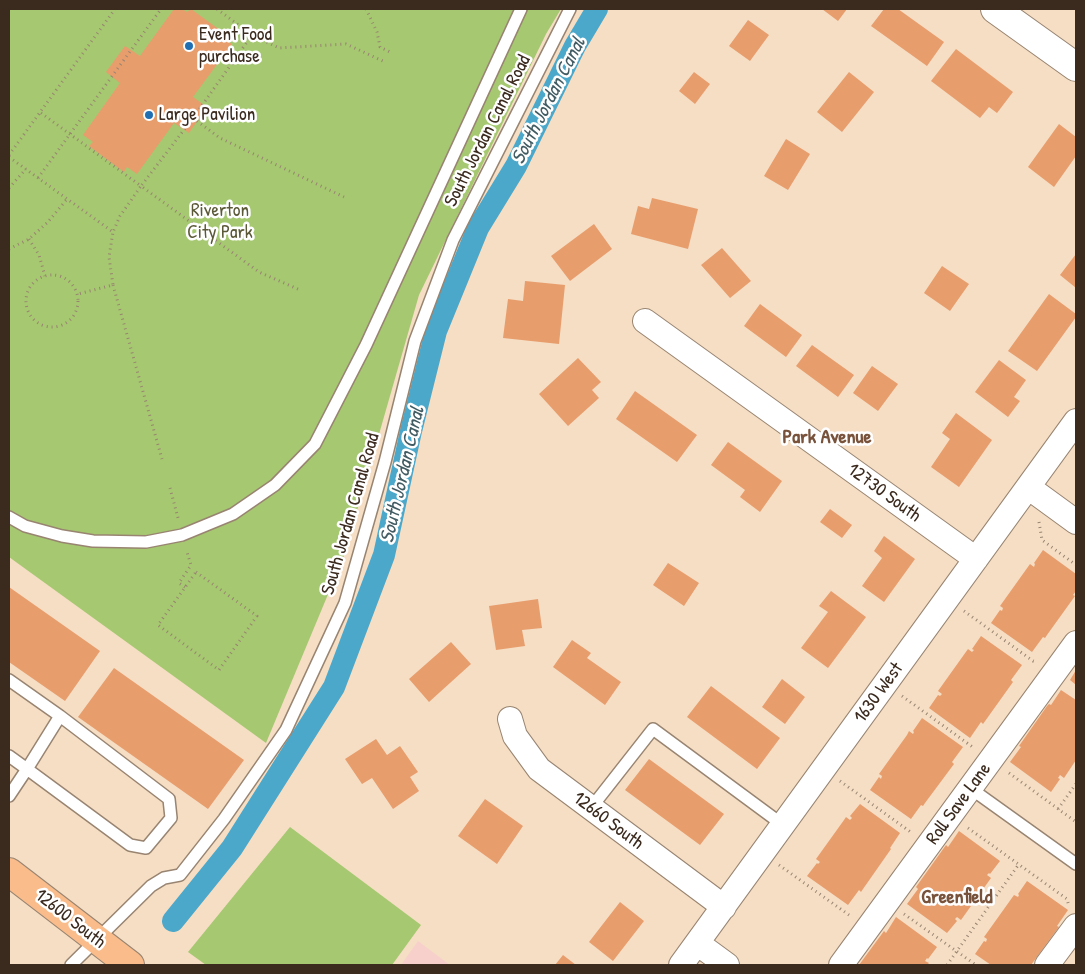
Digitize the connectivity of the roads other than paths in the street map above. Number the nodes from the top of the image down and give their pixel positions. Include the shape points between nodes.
1 (520, 9) edge
2 (570, 9) edge
3 (995, 9) edge
4 (1076, 67) edge
5 (645, 321) dead end
6 (1076, 421) edge
7 (1028, 487) junction
8 (9, 517) edge
9 (1076, 522) edge
10 (976, 559) junction
11 (1076, 643) edge
12 (9, 680) edge
13 (60, 716) junction
14 (510, 719) dead end
15 (9, 756) edge
16 (27, 770) junction
17 (970, 788) junction
18 (9, 796) edge
19 (591, 808) junction
20 (783, 825) junction
21 (1076, 864) edge
22 (9, 872) edge
23 (724, 907) junction
24 (1075, 917) edge
25 (97, 940) junction
26 (697, 943) junction
27 (70, 965) edge
28 (130, 965) edge
29 (681, 965) edge
30 (727, 965) edge
31 (841, 965) edge
32 (1048, 965) edge

1 - 8 lane via 366,345 315,444 275,485 233,514 182,535 146,542 93,541 62,536 25,526
2 - 25 lane, South Jordan Canal Road via 452,240 415,341 345,603 286,730 180,875 164,878 151,886
3 - 4 street
5 - 10 street, 12730 South
6 - 7 street, 1630 West
7 - 9 street
7 - 10 street, 1630 West
10 - 20 street, 1630 West
11 - 17 street, Roll Save Lane
12 - 13 lane
13 - 16 lane
13 - 16 lane via 169,799 171,818 146,848 130,845
14 - 19 street, 12660 South via 515,736 539,769
15 - 16 lane
16 - 18 lane
17 - 21 lane
17 - 31 street, Roll Save Lane
19 - 20 lane via 653,729
19 - 23 street, 12660 South
20 - 23 street, 1630 West
22 - 25 main road, 12600 South
23 - 26 street, 1630 West
24 - 32 street
25 - 27 lane, South Jordan Canal Road
25 - 28 main road, 12600 South
26 - 29 street, 1630 West
26 - 30 street

